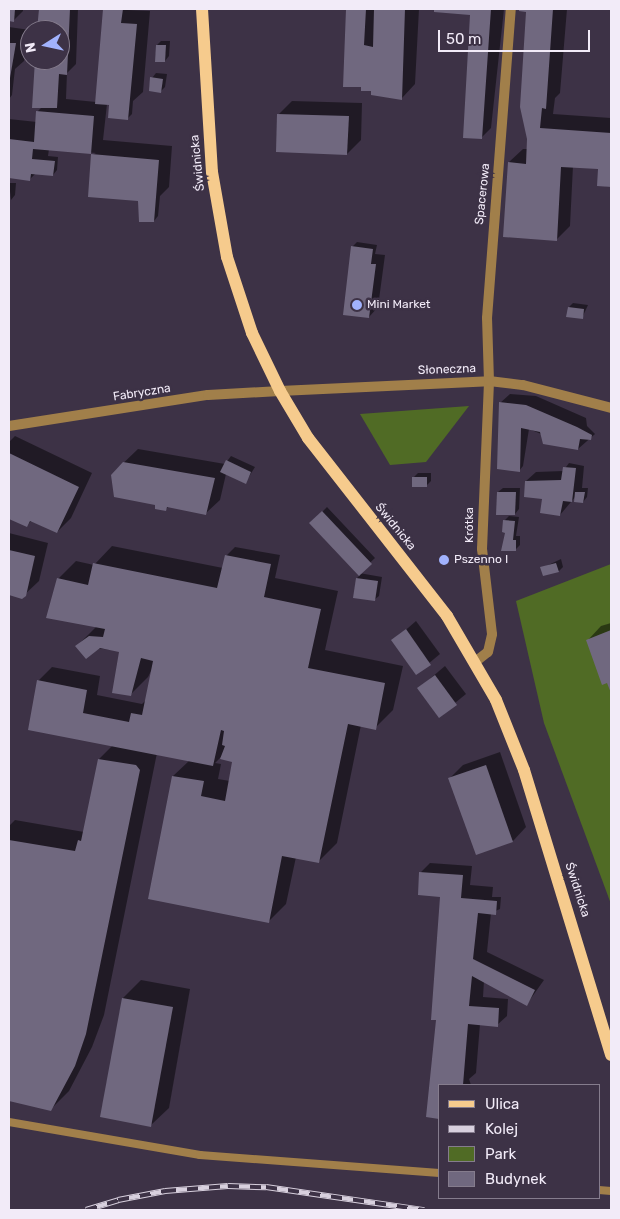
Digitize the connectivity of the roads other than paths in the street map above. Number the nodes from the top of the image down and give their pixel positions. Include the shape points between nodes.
1 (202, 9) edge
2 (510, 9) edge
3 (489, 382) junction
4 (280, 391) junction
5 (611, 408) edge
6 (9, 426) edge
7 (475, 662) junction
8 (611, 1055) edge
9 (9, 1122) edge
10 (438, 1173) edge

1 - 4 main road, Świdnicka via 212,172 227,258 252,333
2 - 3 street, Spacerowa via 491,236 487,318
3 - 4 street, Słoneczna
3 - 5 street, Słoneczna via 524,385
3 - 7 street, Krótka via 482,548 492,634 488,652
4 - 6 street, Fabryczna via 208,395
4 - 7 main road, Świdnicka via 308,438 447,616
7 - 8 main road, Świdnicka via 503,716 524,770
9 - 10 lane via 200,1155

